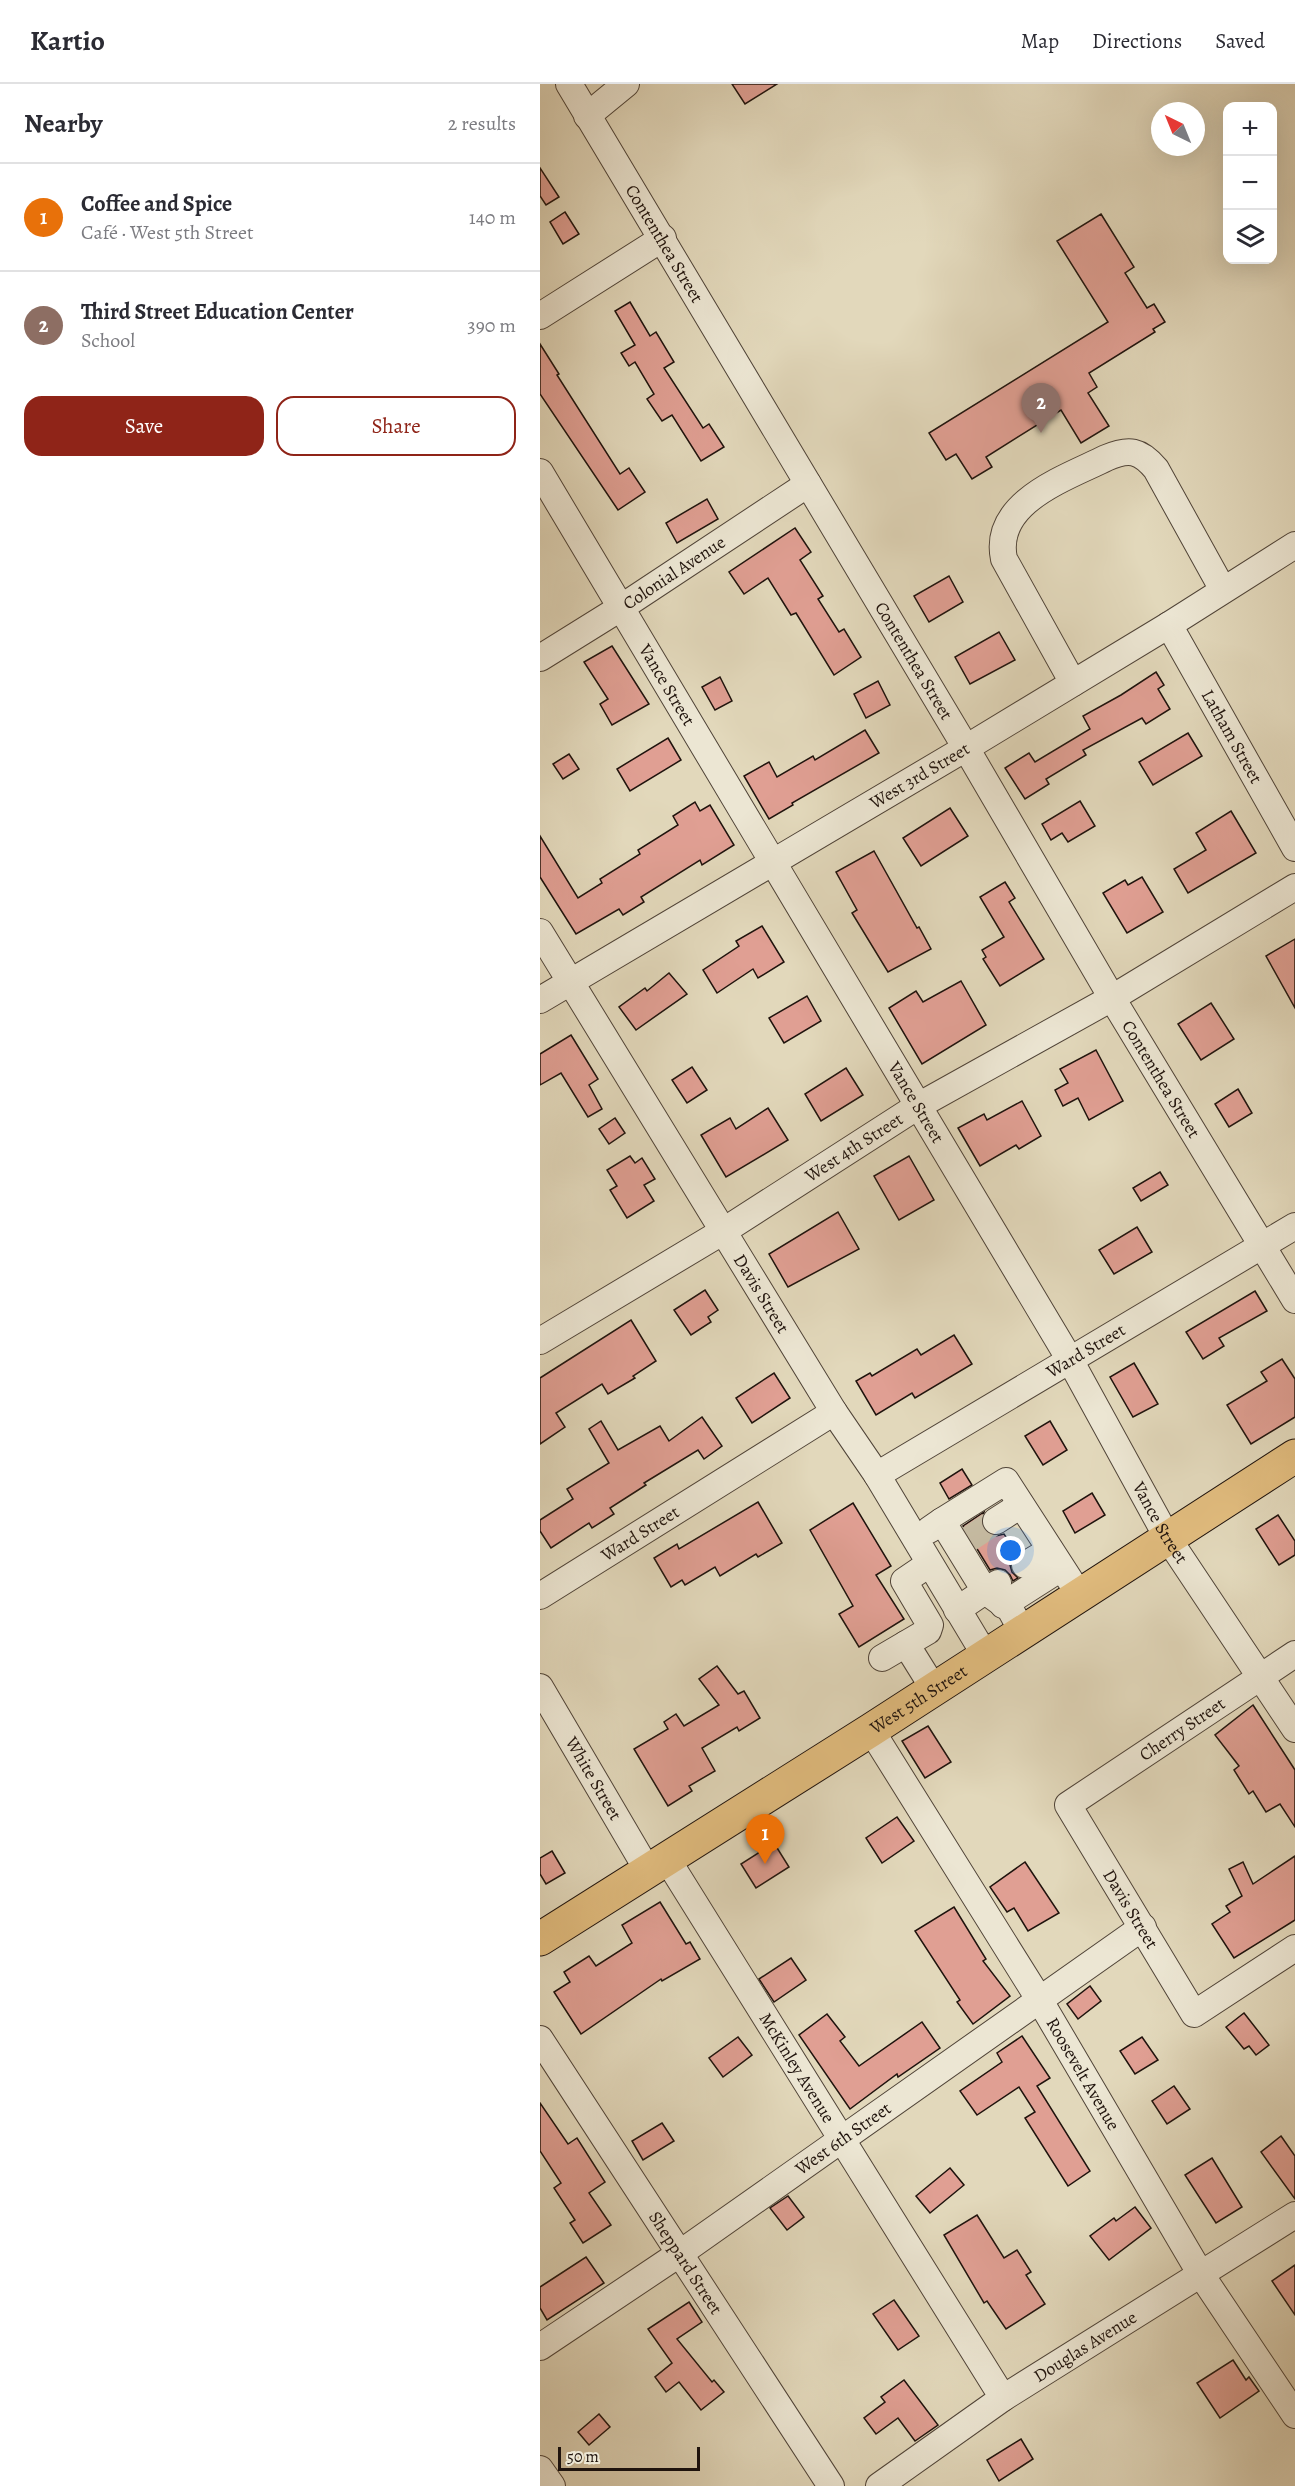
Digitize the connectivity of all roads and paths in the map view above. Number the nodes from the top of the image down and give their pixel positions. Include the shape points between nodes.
1 (569, 84) edge
2 (626, 84) edge
3 (587, 116) junction
4 (663, 238) junction
5 (540, 316) edge
6 (540, 472) edge
7 (808, 484) junction
8 (1295, 545) edge
9 (1223, 590) junction
10 (622, 607) junction
11 (1169, 625) junction
12 (540, 658) edge
13 (1073, 683) junction
14 (966, 748) junction
15 (1295, 848) edge
16 (774, 862) junction
17 (1295, 887) edge
18 (540, 932) edge
19 (570, 981) junction
20 (1112, 998) junction
21 (540, 1000) edge
22 (918, 1106) junction
23 (1295, 1226) edge
24 (722, 1232) junction
25 (1261, 1245) junction
26 (1295, 1300) edge
27 (540, 1341) edge
28 (1070, 1360) junction
29 (834, 1412) junction
30 (1295, 1456) edge
31 (877, 1475) junction
32 (1021, 1505) junction
33 (996, 1521) tunnel mouth
34 (936, 1525) junction
35 (1167, 1537) junction
36 (929, 1564) junction
37 (1025, 1565) dead end
38 (1063, 1570) junction
39 (995, 1593) junction
40 (540, 1596) edge
41 (954, 1605) junction
42 (925, 1615) junction
43 (1022, 1631) junction
44 (906, 1644) junction
45 (1295, 1654) edge
46 (985, 1655) junction
47 (882, 1658) dead end
48 (1260, 1677) junction
49 (540, 1687) edge
50 (934, 1689) junction
51 (1295, 1729) edge
52 (871, 1730) junction
53 (1068, 1805) joint
54 (658, 1865) junction
55 (1143, 1927) junction
56 (540, 1939) edge
57 (1295, 1948) edge
58 (1039, 1999) junction
59 (540, 2039) edge
60 (841, 2139) junction
61 (1295, 2215) edge
62 (679, 2254) junction
63 (1200, 2273) junction
64 (540, 2347) edge
65 (1003, 2398) junction
66 (1295, 2415) edge
67 (540, 2469) edge
68 (552, 2486) edge
69 (831, 2486) edge
70 (879, 2486) edge

1 - 3 street, Contenthea Street
2 - 3 street
3 - 4 street, Contenthea Street
4 - 5 street
4 - 7 street, Contenthea Street
6 - 10 street, Vance Street
7 - 10 street, Colonial Avenue
7 - 14 street, Contenthea Street
8 - 9 street, West 3rd Street
9 - 11 street, West 3rd Street
9 - 13 street via 1156,469 1136,452 1117,453 1036,494 1010,520 1001,546 1004,559
10 - 12 street, Colonial Avenue
10 - 16 street, Vance Street
11 - 13 street, West 3rd Street
11 - 15 street, Latham Street
13 - 14 street, West 3rd Street
14 - 16 street, West 3rd Street
14 - 20 street, Contenthea Street
16 - 19 street, West 3rd Street
16 - 22 street, Vance Street
17 - 20 street, West 4th Street
18 - 19 street, Davis Street
19 - 21 street, West 3rd Street
19 - 24 street, Davis Street
20 - 22 street, West 4th Street
20 - 25 street, Contenthea Street
22 - 24 street, West 4th Street
22 - 28 street, Vance Street
23 - 25 street, Ward Street
24 - 27 street, West 4th Street
24 - 29 street, Davis Street
25 - 26 street, Contenthea Street
25 - 28 street, Ward Street
28 - 31 street, Ward Street
28 - 35 street, Vance Street
29 - 31 street, Davis Street
29 - 40 street, Ward Street
30 - 35 main road, West 5th Street
31 - 34 street, Davis Street
32 - 33 street
32 - 34 street via 1006,1481
32 - 38 street
34 - 36 street, Davis Street
34 - 39 street via 964,1543
35 - 38 main road, West 5th Street
35 - 48 street, Vance Street
36 - 41 street, Davis Street
36 - 42 street via 904,1581
37 - 38 street
38 - 39 street
38 - 43 main road, West 5th Street
39 - 41 street
39 - 43 street
41 - 42 street
41 - 46 street, Davis Street
42 - 44 street via 930,1625 928,1631
43 - 46 main road, West 5th Street
44 - 47 street
44 - 50 street
45 - 48 street, Cherry Street
46 - 50 main road, West 5th Street
48 - 51 street, Vance Street
48 - 53 street, Cherry Street
49 - 54 street, White Street
50 - 52 main road, West 5th Street
52 - 54 main road, West 5th Street
52 - 58 street, Roosevelt Avenue
53 - 55 street, Davis Street
54 - 56 main road, West 5th Street
54 - 60 street, McKinley Avenue
55 - 57 street, Davis Street via 1194,2014
55 - 58 street, West 6th Street
58 - 60 street, West 6th Street
58 - 63 street, Roosevelt Avenue
59 - 62 street, Sheppard Street
60 - 62 street, West 6th Street
60 - 65 street, McKinley Avenue
61 - 63 street, Douglas Avenue
62 - 64 street, West 6th Street
62 - 69 street, Sheppard Street
63 - 65 street, Douglas Avenue
63 - 66 street, Roosevelt Avenue
65 - 70 street, Douglas Avenue
67 - 68 street

